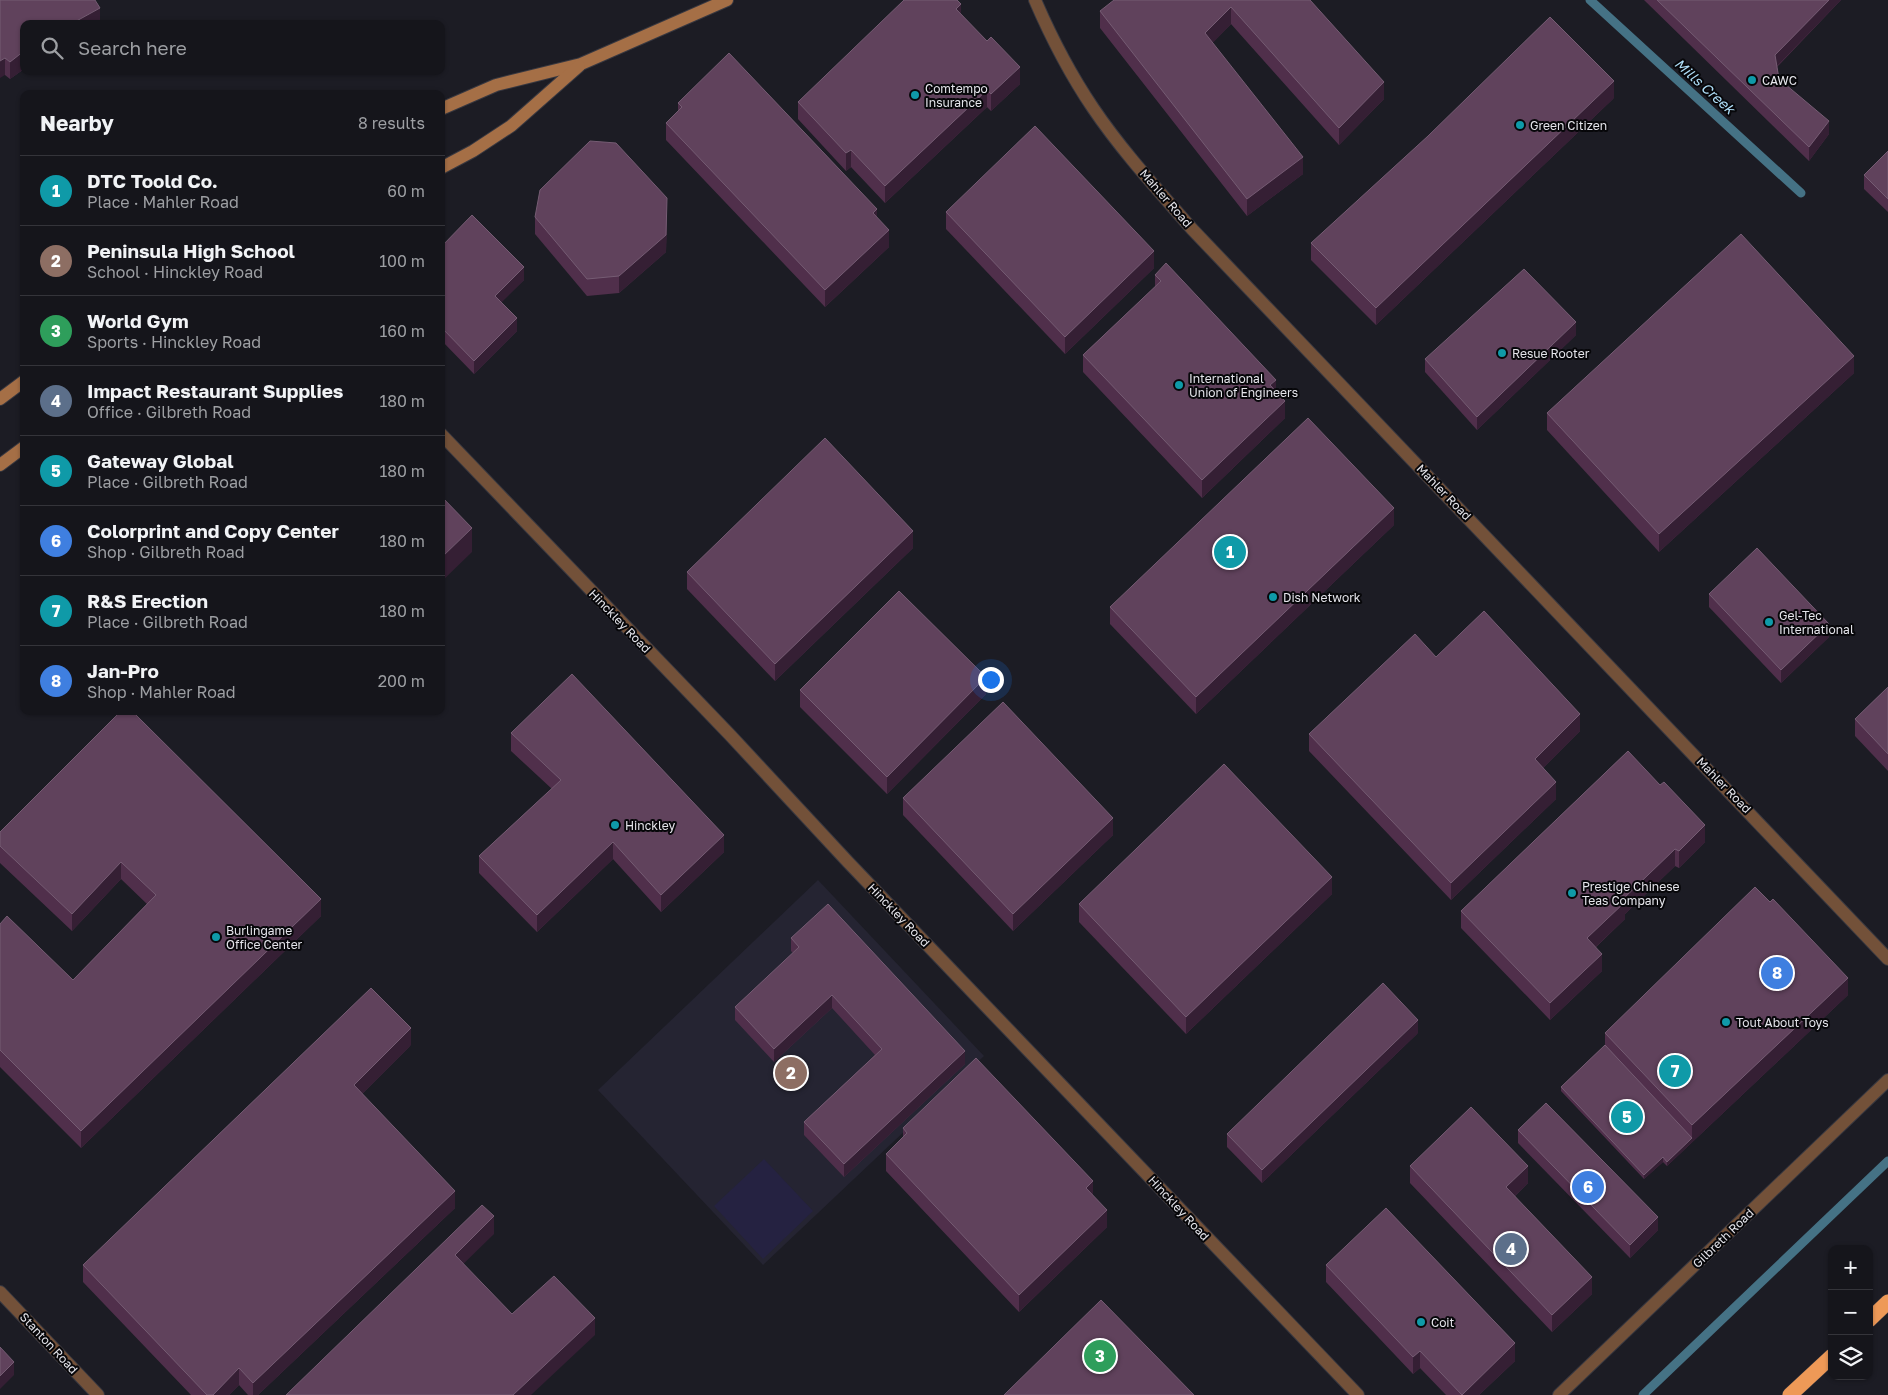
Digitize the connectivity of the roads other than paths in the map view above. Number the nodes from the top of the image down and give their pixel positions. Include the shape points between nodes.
1 (727, 0) edge
2 (1034, 0) edge
3 (580, 64) junction
4 (445, 107) edge
5 (445, 166) edge
6 (20, 384) edge
7 (0, 399) edge
8 (445, 438) edge
9 (20, 450) edge
10 (0, 465) edge
11 (1888, 959) edge
12 (1888, 1080) edge
13 (0, 1292) edge
14 (1888, 1302) edge
15 (1873, 1316) edge
16 (1828, 1360) edge
17 (98, 1395) edge
18 (1358, 1395) edge
19 (1558, 1395) edge
20 (1790, 1395) edge

1 - 3 main road
2 - 11 street, Mahler Road via 1050,36 1093,108 1192,229
3 - 4 main road via 496,85
3 - 5 main road via 511,126
6 - 7 main road
8 - 18 street, Hinckley Road
9 - 10 main road
12 - 19 street, Gilbreth Road
13 - 17 street, Stanton Road
14 - 15 highway
16 - 20 highway

